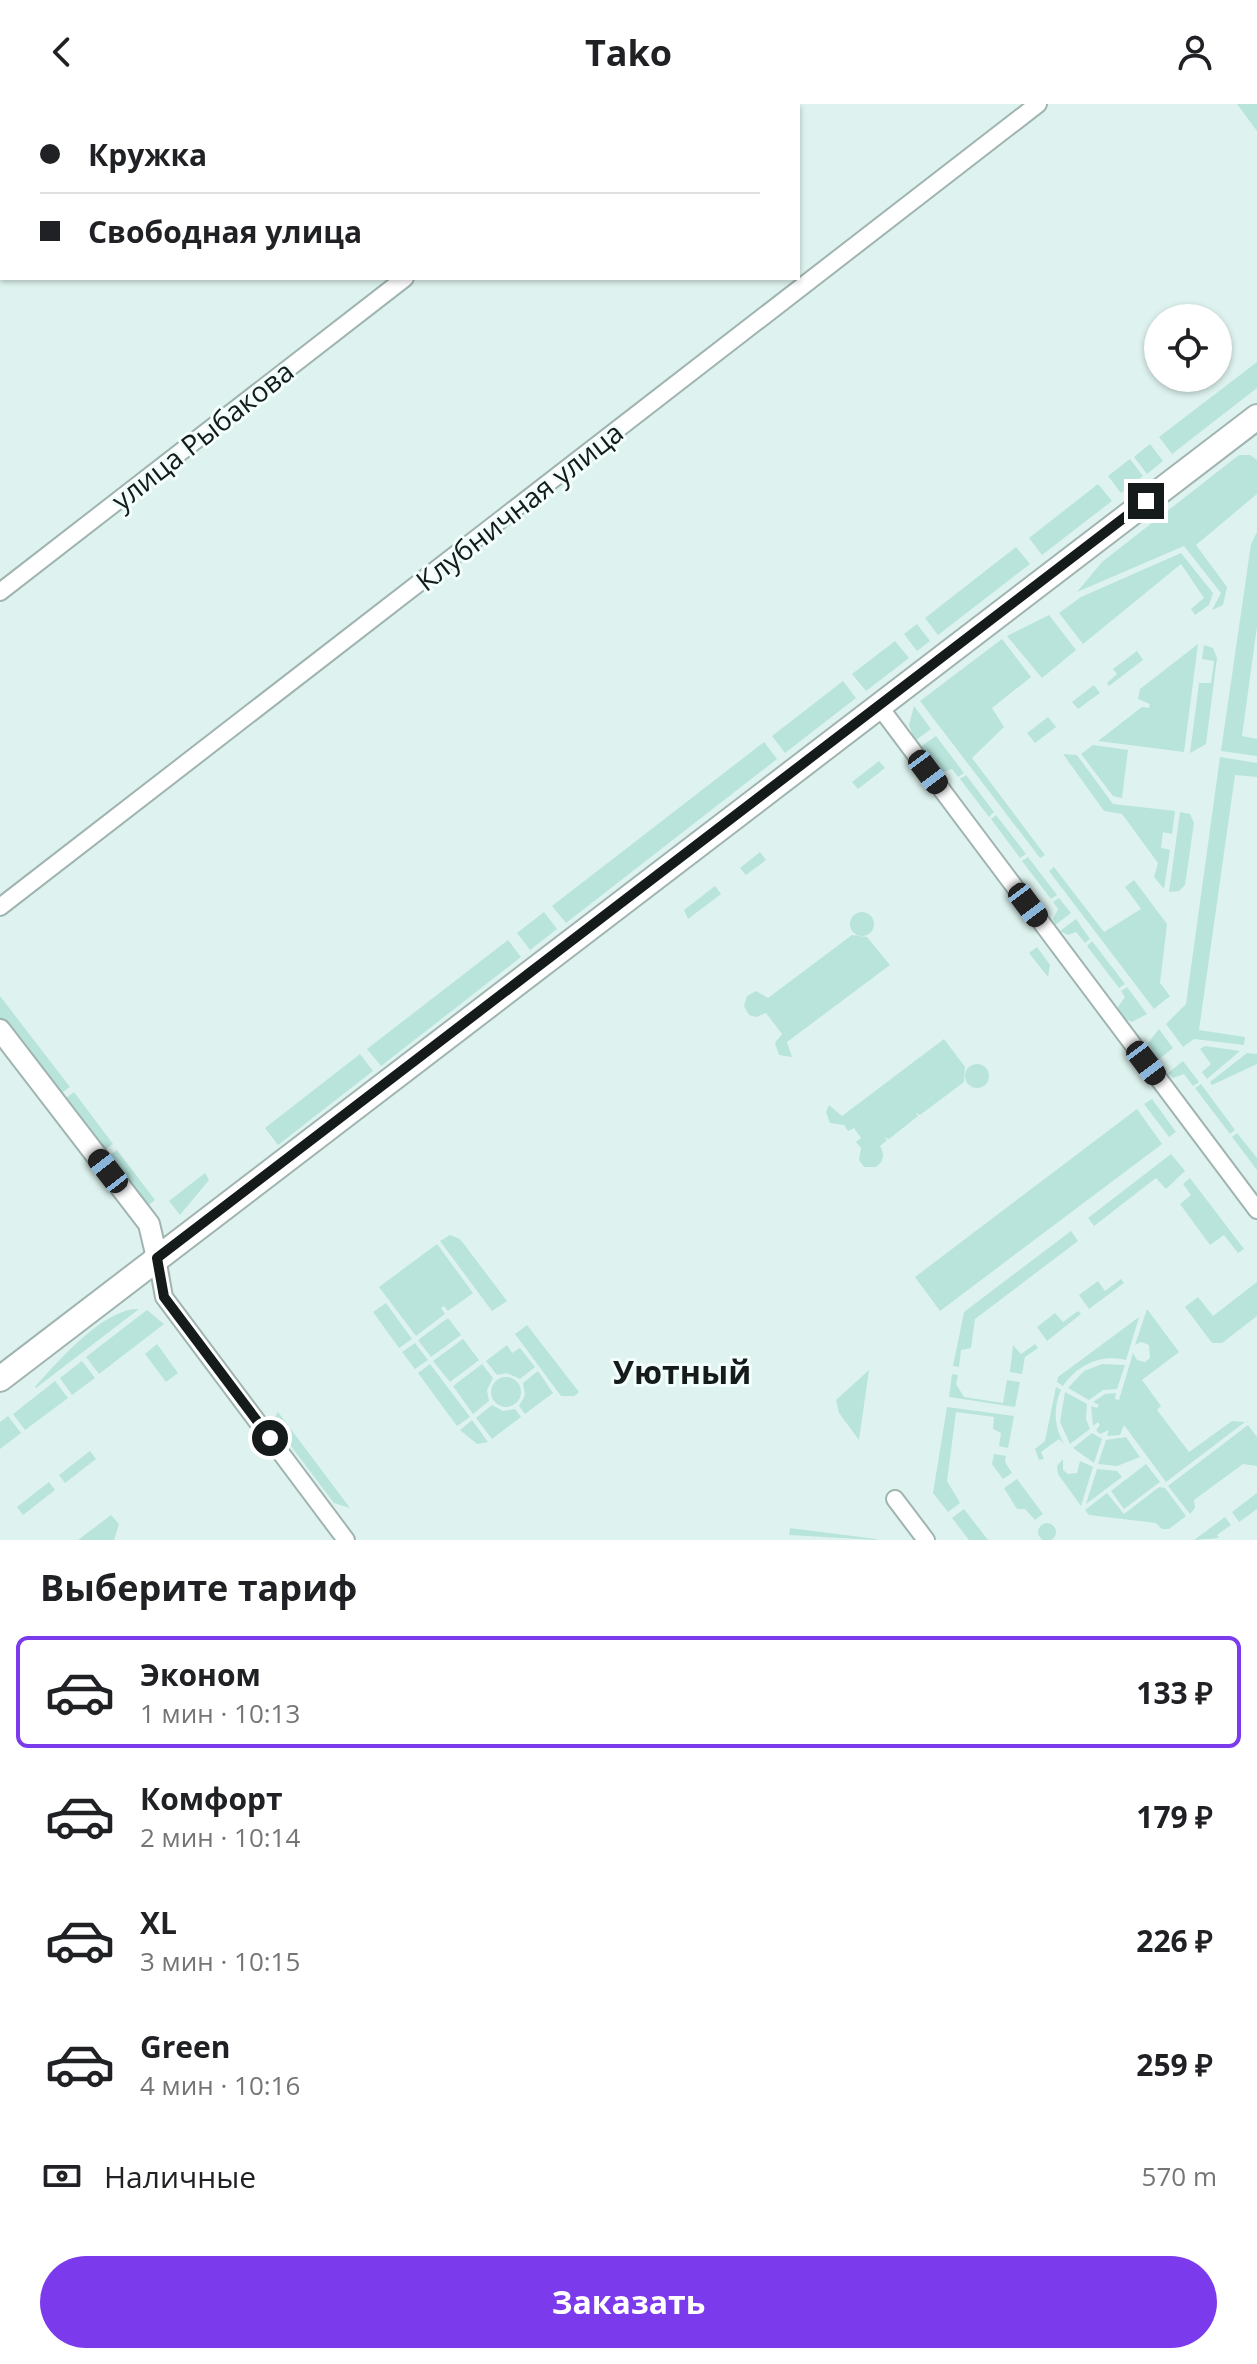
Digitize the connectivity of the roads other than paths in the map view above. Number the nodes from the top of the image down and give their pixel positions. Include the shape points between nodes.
1 (1038, 104) edge
2 (402, 280) edge
3 (1257, 417) edge
4 (0, 592) edge
5 (879, 706) junction
6 (0, 907) edge
7 (0, 1030) edge
8 (1257, 1210) edge
9 (157, 1258) junction
10 (0, 1379) edge
11 (895, 1499) dead end
12 (346, 1540) edge
13 (926, 1540) edge

1 - 6 street, Клубничная улица
2 - 4 street, улица Рыбакова
3 - 5 main road
5 - 8 street
5 - 9 main road
7 - 9 street via 149,1224
9 - 10 main road
9 - 12 street via 164,1297
11 - 13 street

